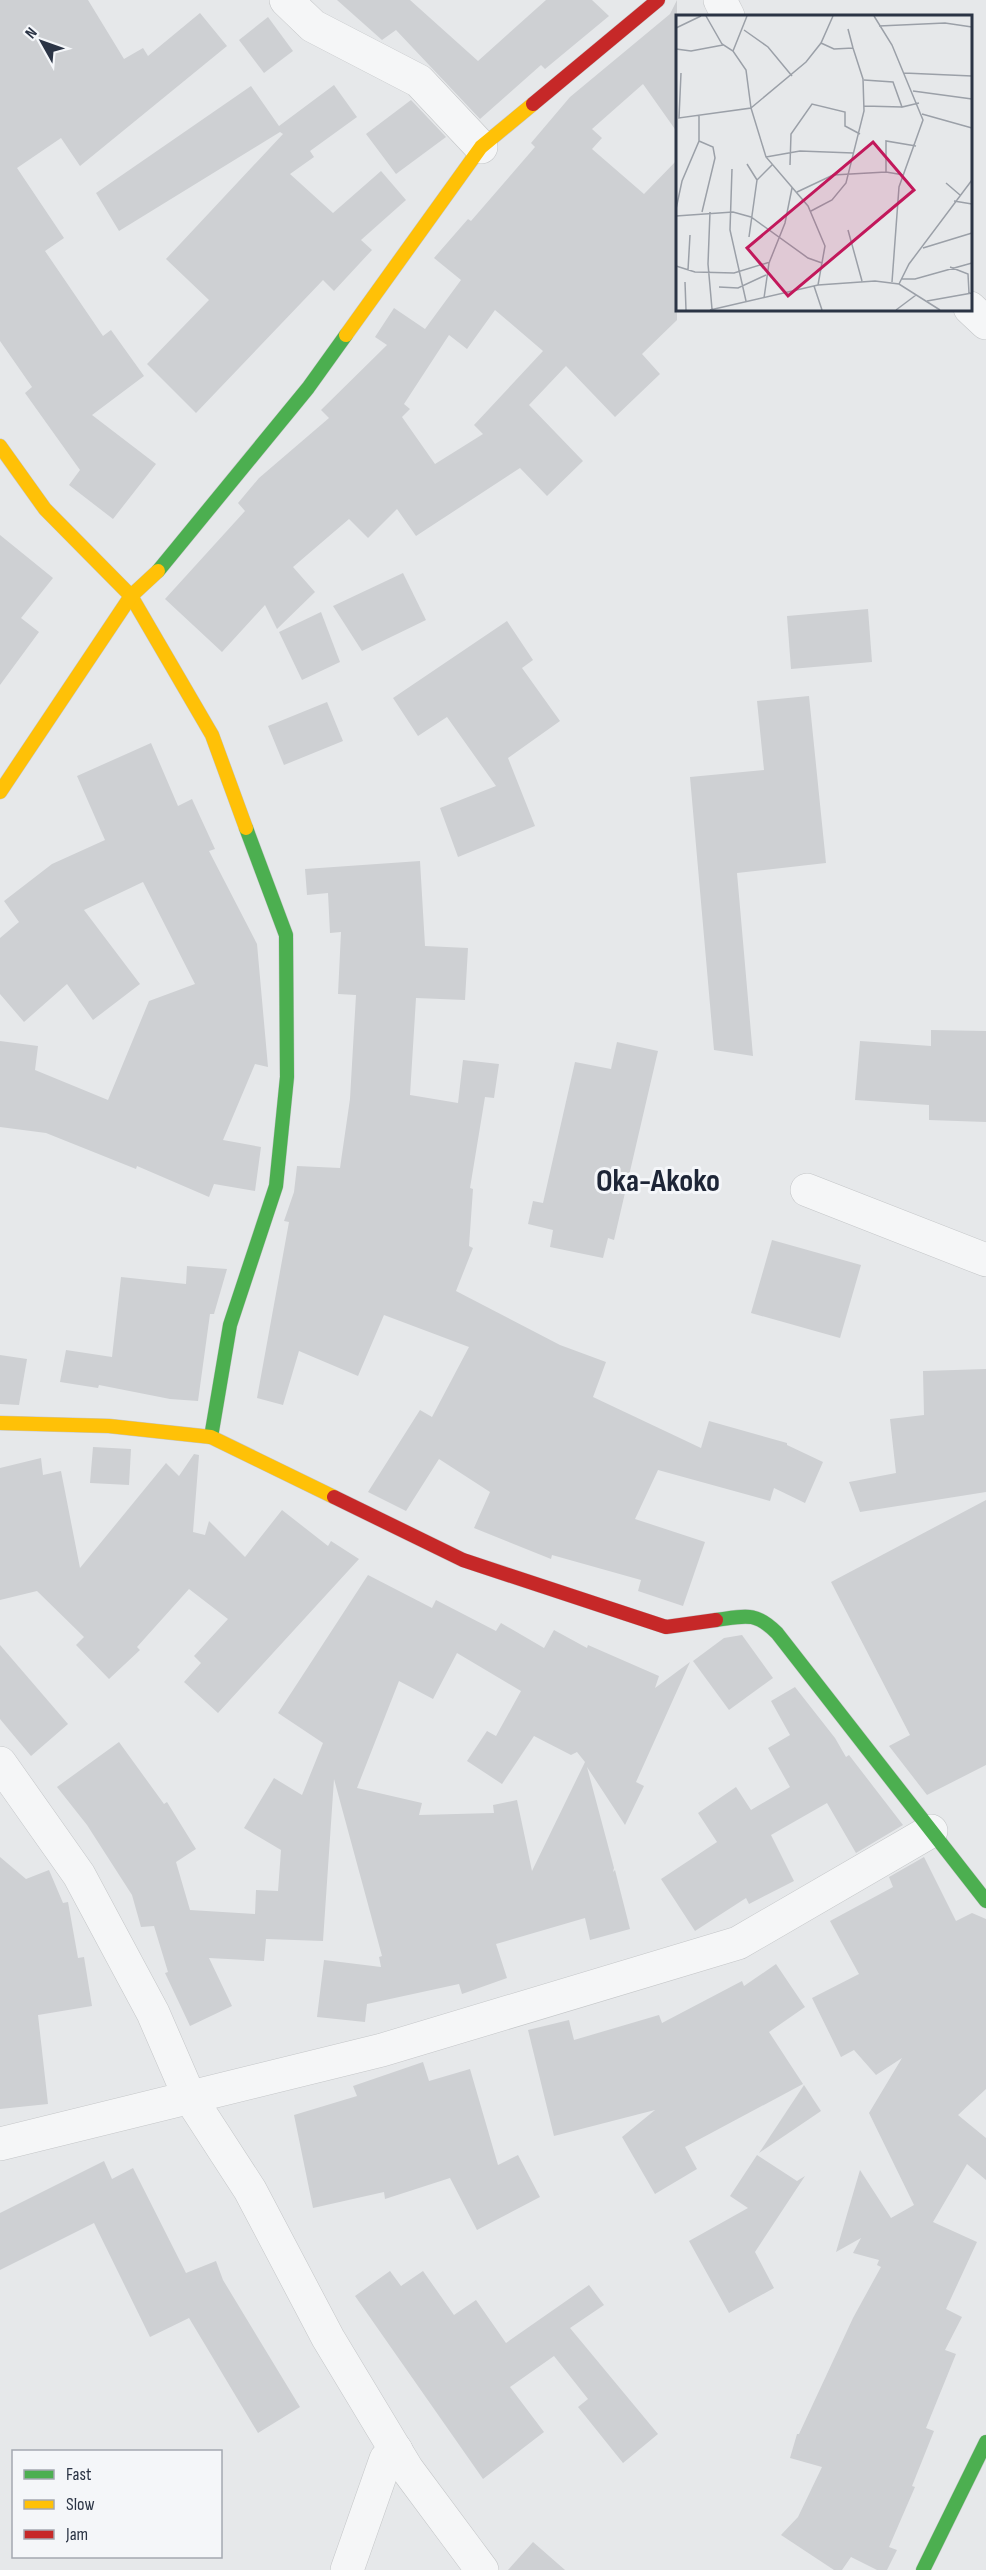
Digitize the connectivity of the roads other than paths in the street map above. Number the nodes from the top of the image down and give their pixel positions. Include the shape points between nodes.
1 (286, 0) edge
2 (658, 0) edge
3 (720, 0) edge
4 (728, 15) edge
5 (481, 147) junction
6 (971, 310) edge
7 (986, 323) edge
8 (0, 446) edge
9 (131, 596) junction
10 (0, 792) edge
11 (807, 1191) dead end
12 (986, 1260) edge
13 (0, 1423) edge
14 (211, 1437) junction
15 (0, 1763) edge
16 (931, 1831) junction
17 (986, 1901) edge
18 (189, 2096) junction
19 (0, 2144) edge
20 (986, 2442) edge
21 (396, 2450) junction
22 (347, 2570) edge
23 (482, 2570) edge
24 (923, 2570) edge

1 - 5 street via 313,26 419,81
2 - 5 street
3 - 4 street
5 - 9 street via 308,388 162,567
6 - 7 street
8 - 9 street via 45,509
9 - 10 street
9 - 14 street via 212,735 286,935 287,1077 276,1186 230,1325
11 - 12 street
13 - 14 street via 109,1426
14 - 16 street via 474,1564 666,1627 743,1616 763,1619
15 - 18 street via 79,1875 153,2013
16 - 17 street
16 - 18 street via 738,1942 382,2050
18 - 19 street
18 - 21 street via 250,2190 328,2338
20 - 24 street
21 - 22 street via 386,2459
21 - 23 street

